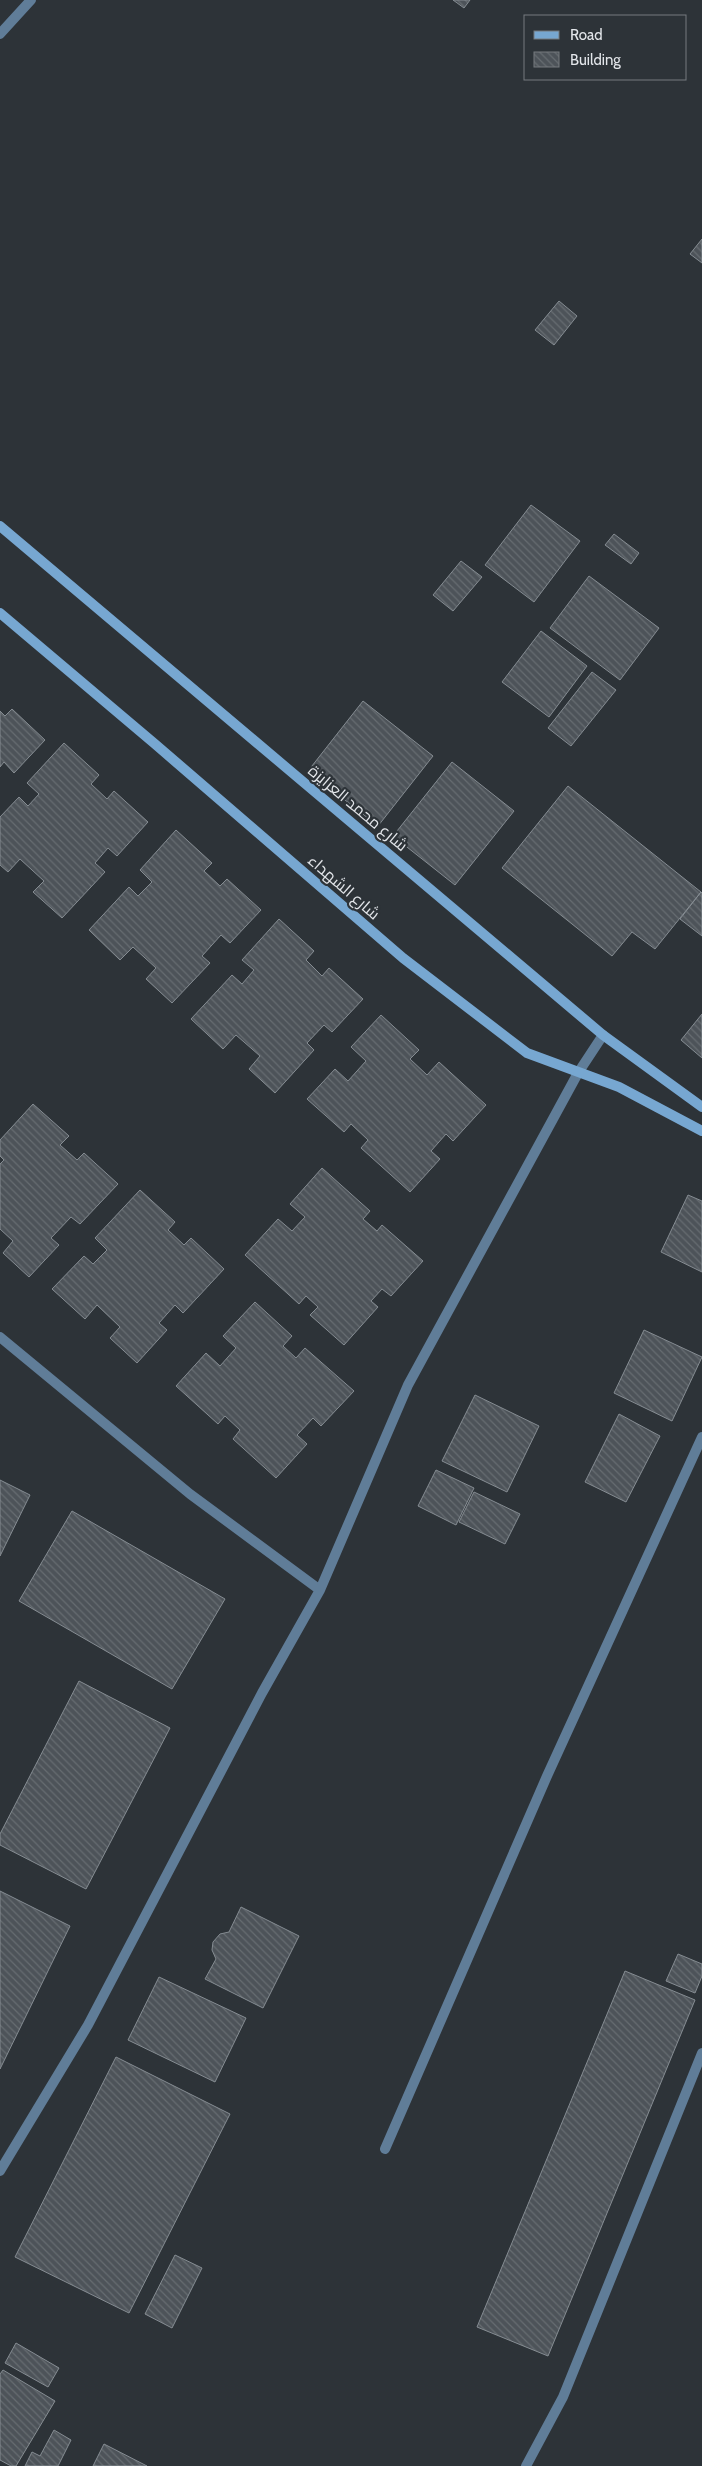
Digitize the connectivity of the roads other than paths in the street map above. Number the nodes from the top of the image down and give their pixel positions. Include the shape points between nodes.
1 (31, 0) edge
2 (0, 34) edge
3 (0, 526) edge
4 (0, 613) edge
5 (604, 1035) junction
6 (578, 1073) junction
7 (702, 1107) edge
8 (702, 1131) edge
9 (0, 1337) edge
10 (702, 1437) edge
11 (320, 1590) junction
12 (702, 2053) edge
13 (385, 2149) dead end
14 (0, 2171) edge
15 (526, 2466) edge

1 - 2 street
3 - 5 main road, شارع محمد العزايزة
4 - 6 main road, شارع الشهداء via 403,958 527,1053
5 - 6 street
5 - 7 main road, شارع محمد العزايزة
6 - 8 main road, شارع الشهداء via 619,1087
6 - 11 street via 408,1385
9 - 11 street via 190,1494
10 - 13 street via 548,1776
11 - 14 street via 262,1693 88,2025
12 - 15 street via 563,2396

